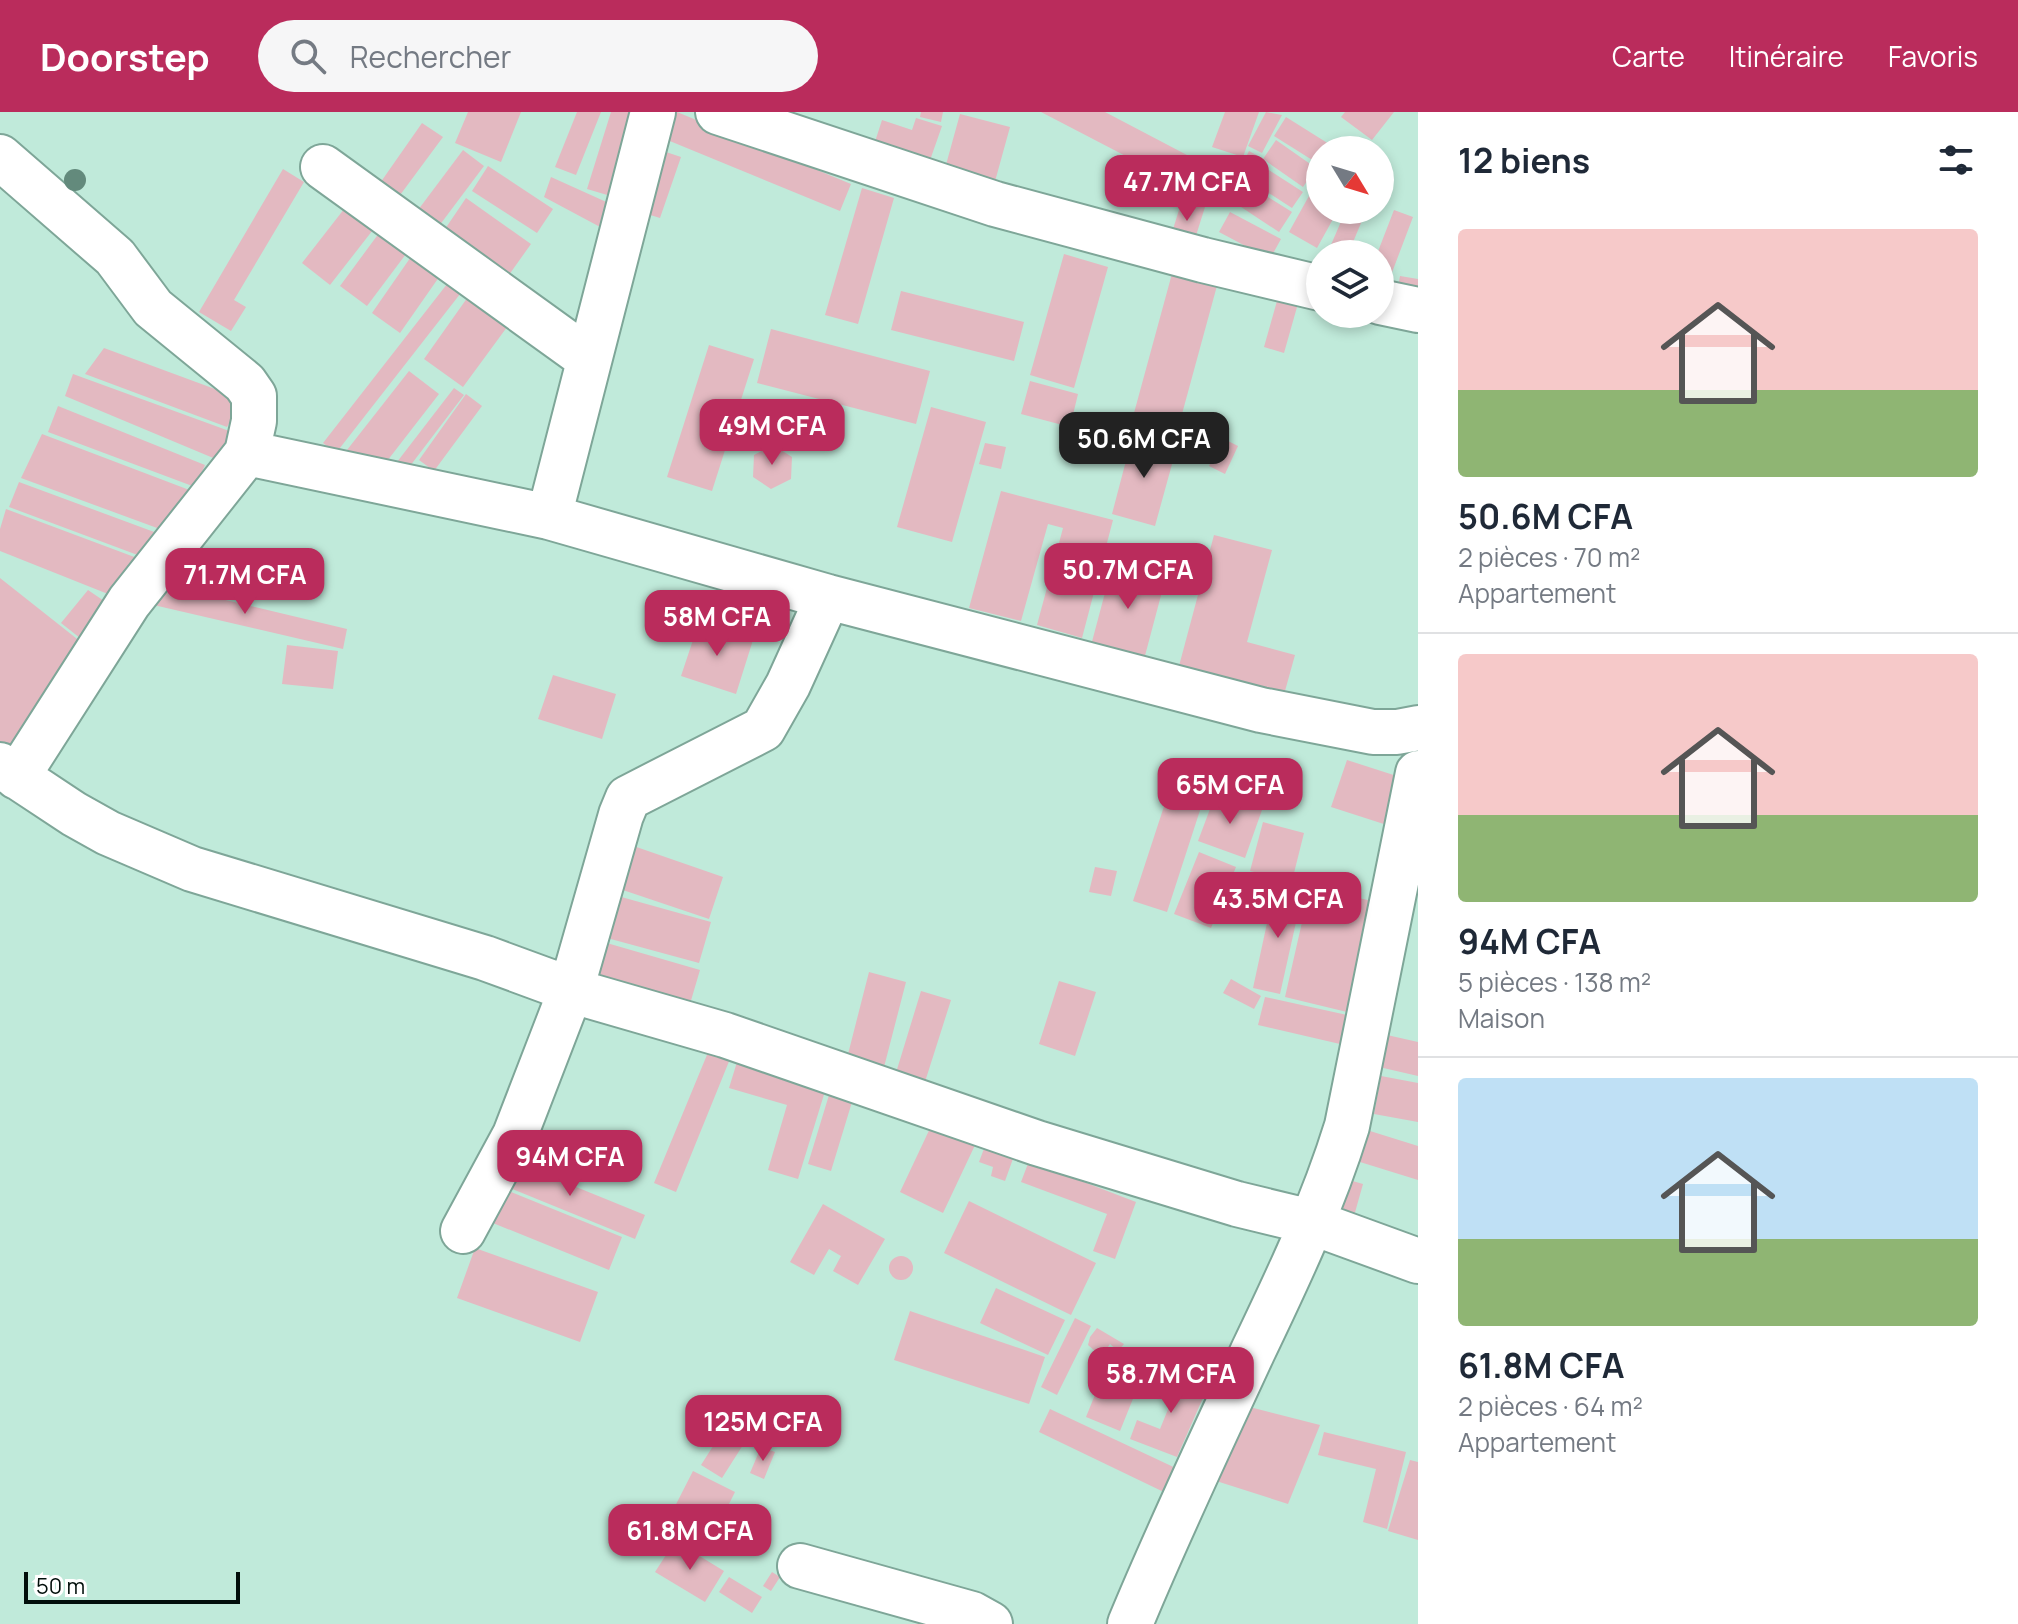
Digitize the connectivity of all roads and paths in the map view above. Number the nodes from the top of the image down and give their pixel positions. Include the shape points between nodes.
1 (653, 112) edge
2 (730, 113) edge
3 (0, 157) edge
4 (323, 167) dead end
5 (1306, 285) edge
6 (1394, 305) edge
7 (1418, 310) edge
8 (589, 359) junction
9 (247, 453) junction
10 (549, 517) junction
11 (828, 597) junction
12 (1418, 728) edge
13 (8, 771) edge
14 (1418, 773) edge
15 (571, 990) junction
16 (1311, 1222) junction
17 (463, 1231) dead end
18 (1418, 1261) edge
19 (800, 1566) dead end
20 (990, 1624) edge
21 (1130, 1624) edge

1 - 8 street
2 - 5 street via 995,204
3 - 9 street via 115,257 153,308 245,383 254,396
4 - 8 street
6 - 7 street
8 - 10 street
9 - 10 street
9 - 13 street via 129,602
10 - 11 street
11 - 12 street via 1261,710 1373,732
11 - 15 street via 763,729 628,798
13 - 15 street via 74,814 161,857
14 - 16 street via 1347,1126
15 - 16 street via 725,1035 1037,1143
15 - 17 street via 515,1135
16 - 18 street
16 - 21 street
19 - 20 street via 972,1614

